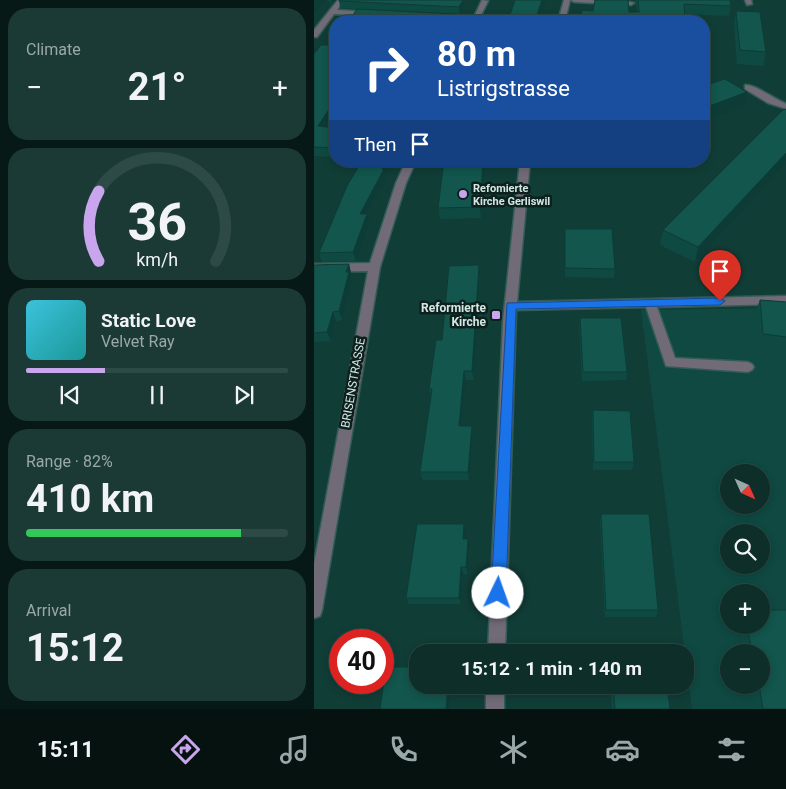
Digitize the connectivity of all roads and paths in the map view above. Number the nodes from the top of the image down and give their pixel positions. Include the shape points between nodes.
1 (341, 0) edge
2 (567, 0) edge
3 (574, 0) edge
4 (485, 1) edge
5 (631, 1) edge
6 (331, 12) junction
7 (633, 14) edge
8 (382, 15) edge
9 (478, 15) edge
10 (563, 15) edge
11 (314, 35) edge
12 (748, 87) dead end
13 (786, 108) edge
14 (408, 167) edge
15 (524, 167) edge
16 (374, 267) junction
17 (314, 268) edge
18 (786, 300) edge
19 (650, 303) junction
20 (511, 306) junction
21 (748, 367) dead end
22 (314, 610) edge
23 (496, 644) edge
24 (495, 694) edge
25 (495, 709) edge

1 - 6 street
2 - 10 street
3 - 5 street
4 - 9 street
5 - 7 street
6 - 8 street
6 - 11 street
12 - 13 street
14 - 16 street, BRISENSTRASSE
15 - 20 street
16 - 17 street
16 - 22 street, BRISENSTRASSE
18 - 19 street
19 - 20 street
19 - 21 street via 670,362
20 - 23 street
24 - 25 street

